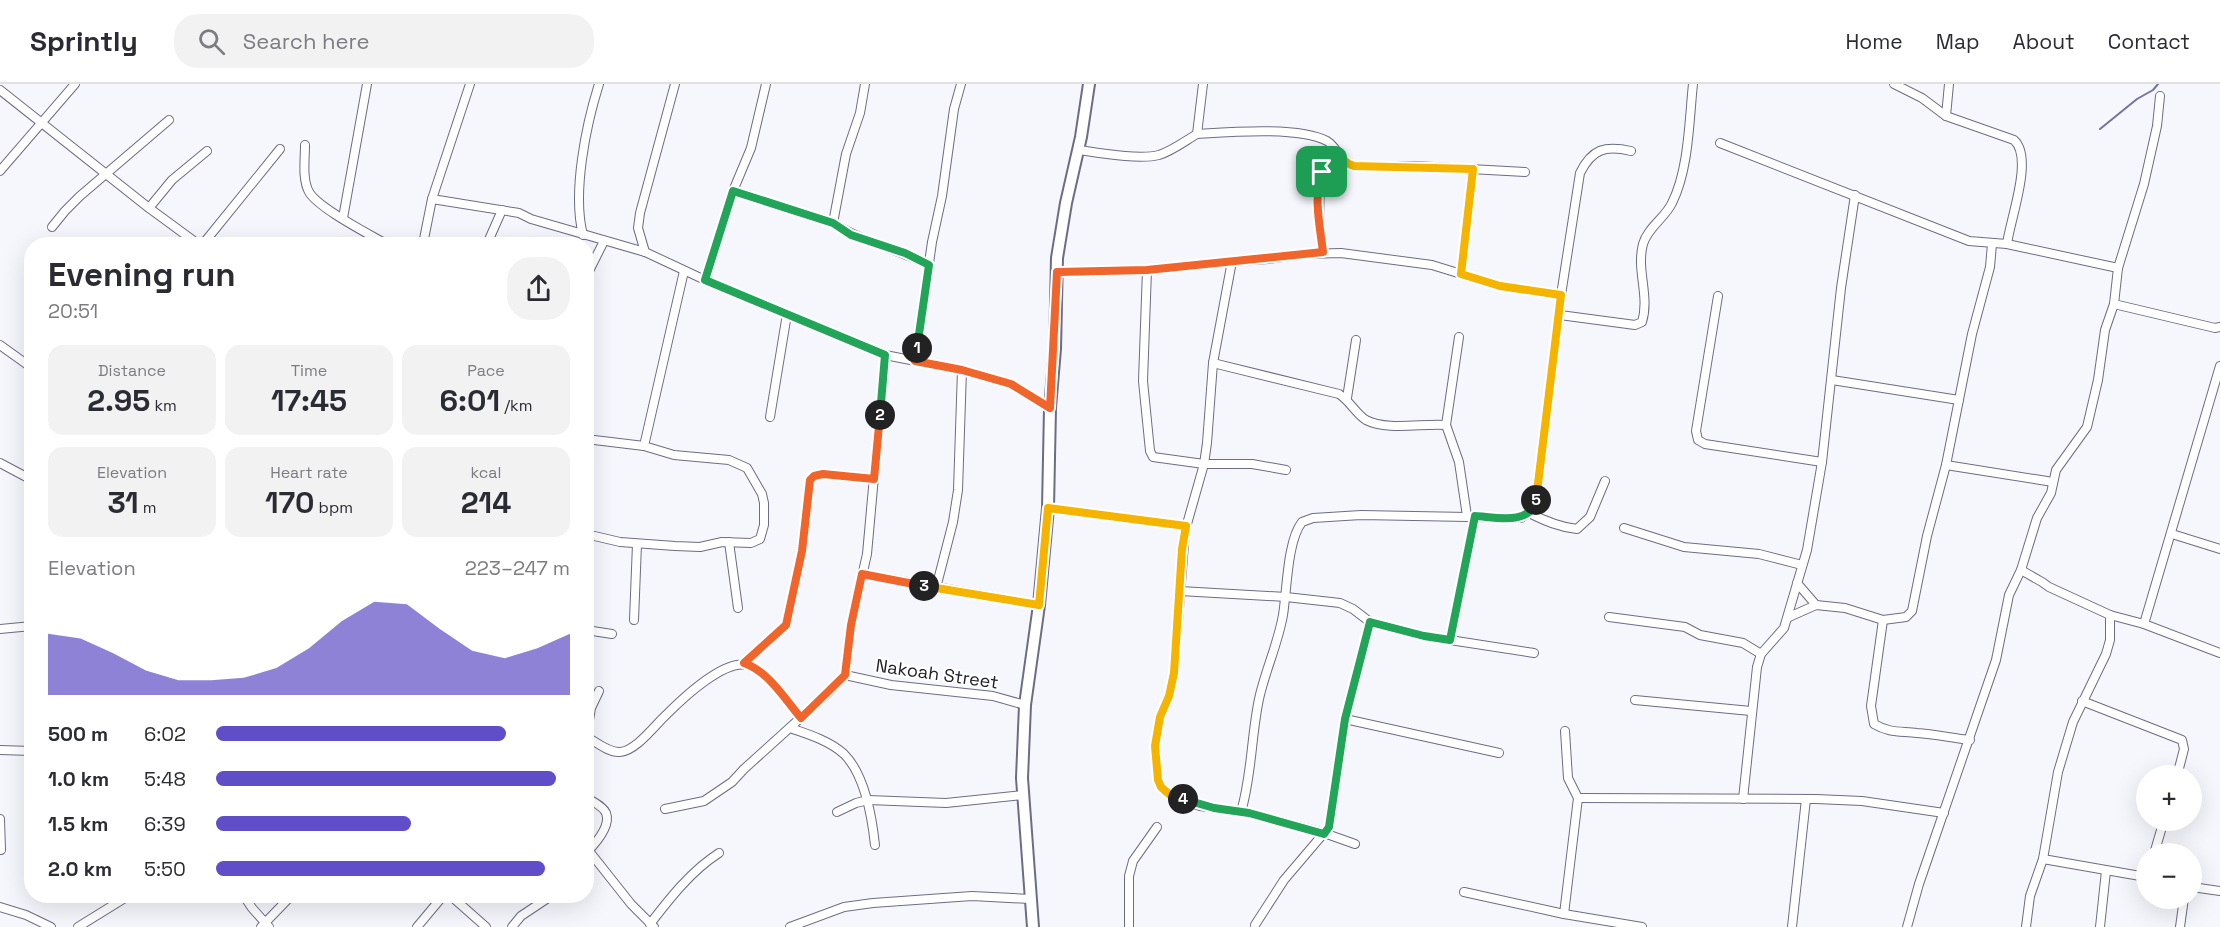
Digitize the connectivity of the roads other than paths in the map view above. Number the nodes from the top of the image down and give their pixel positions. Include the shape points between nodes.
1 (75, 84) edge
2 (367, 84) edge
3 (470, 84) edge
4 (599, 84) edge
5 (675, 84) edge
6 (766, 84) edge
7 (865, 84) edge
8 (961, 84) edge
9 (1089, 84) edge
10 (1203, 84) edge
11 (1693, 84) edge
12 (1894, 84) edge
13 (1949, 84) edge
14 (0, 90) edge
15 (2160, 96) dead end
16 (1946, 116) junction
17 (169, 120) dead end
18 (43, 123) junction
19 (1197, 134) junction
20 (1720, 143) dead end
21 (305, 146) dead end
22 (280, 148) dead end
23 (1079, 150) junction
24 (207, 151) dead end
25 (1631, 152) dead end
26 (1339, 156) junction
27 (1473, 169) junction
28 (0, 171) edge
29 (1525, 172) dead end
30 (107, 175) junction
31 (733, 191) junction
32 (1855, 195) junction
33 (432, 199) junction
34 (149, 208) junction
35 (502, 210) junction
36 (343, 218) junction
37 (833, 223) junction
38 (52, 227) dead end
39 (584, 235) junction
40 (190, 237) edge
41 (206, 237) edge
42 (374, 237) edge
43 (424, 237) edge
44 (491, 237) edge
45 (591, 237) edge
46 (594, 238) edge
47 (604, 241) junction
48 (1992, 244) junction
49 (2007, 244) junction
50 (645, 252) junction
51 (1323, 252) junction
52 (1232, 261) junction
53 (594, 262) edge
54 (929, 265) junction
55 (2118, 268) junction
56 (1147, 270) junction
57 (684, 271) junction
58 (1057, 272) junction
59 (1461, 274) junction
60 (705, 280) junction
61 (1561, 295) junction
62 (1718, 297) dead end
63 (2114, 304) junction
64 (787, 314) junction
65 (1560, 315) junction
66 (2220, 327) edge
67 (1459, 337) dead end
68 (1356, 340) dead end
69 (0, 345) edge
70 (885, 355) junction
71 (915, 361) junction
72 (24, 362) edge
73 (1213, 363) junction
74 (2220, 366) edge
75 (962, 370) junction
76 (1832, 380) junction
77 (1347, 398) junction
78 (1959, 400) junction
79 (1050, 408) junction
80 (770, 417) dead end
81 (1446, 425) junction
82 (594, 440) edge
83 (644, 446) junction
84 (1822, 462) junction
85 (0, 463) edge
86 (1204, 464) junction
87 (1946, 465) junction
88 (1286, 470) dead end
89 (24, 476) edge
90 (874, 479) junction
91 (1605, 481) dead end
92 (2053, 482) junction
93 (1048, 508) junction
94 (1529, 513) junction
95 (1471, 516) junction
96 (1186, 526) junction
97 (1624, 528) dead end
98 (2172, 534) junction
99 (594, 536) edge
100 (729, 542) junction
101 (637, 544) junction
102 (2220, 549) edge
103 (1802, 566) junction
104 (2020, 570) junction
105 (862, 574) junction
106 (1797, 583) junction
107 (936, 588) junction
108 (1180, 591) junction
109 (1286, 597) junction
110 (1039, 605) junction
111 (1816, 605) junction
112 (738, 608) dead end
113 (2110, 615) junction
114 (1788, 616) junction
115 (1610, 617) dead end
116 (634, 620) dead end
117 (1883, 620) junction
118 (1370, 622) junction
119 (2144, 624) junction
120 (24, 627) edge
121 (0, 629) edge
122 (594, 631) edge
123 (612, 634) dead end
124 (1450, 640) junction
125 (1534, 653) dead end
126 (2220, 653) edge
127 (1761, 654) junction
128 (744, 663) junction
129 (845, 675) junction
130 (599, 691) dead end
131 (1635, 700) dead end
132 (2082, 701) junction
133 (594, 702) edge
134 (1025, 705) junction
135 (1751, 711) junction
136 (801, 718) junction
137 (1345, 719) junction
138 (790, 728) junction
139 (1564, 731) dead end
140 (1970, 740) junction
141 (594, 741) edge
142 (0, 750) edge
143 (24, 751) edge
144 (1498, 753) dead end
145 (2179, 765) edge
146 (1023, 795) junction
147 (1578, 798) junction
148 (1743, 799) junction
149 (1806, 799) junction
150 (868, 801) junction
151 (594, 803) edge
152 (664, 809) dead end
153 (837, 812) dead end
154 (1241, 812) junction
155 (1944, 813) junction
156 (0, 819) edge
157 (1156, 827) dead end
158 (1324, 834) junction
159 (594, 844) edge
160 (1355, 844) dead end
161 (875, 845) dead end
162 (1, 850) edge
163 (719, 853) dead end
164 (594, 859) edge
165 (2043, 859) junction
166 (2106, 871) junction
167 (2136, 876) edge
168 (2202, 888) edge
169 (2220, 891) edge
170 (1464, 892) dead end
171 (1030, 899) junction
172 (117, 903) edge
173 (249, 903) edge
174 (285, 903) edge
175 (437, 903) edge
176 (459, 903) edge
177 (540, 903) edge
178 (0, 907) edge
179 (2182, 909) edge
180 (1564, 914) junction
181 (1255, 925) dead end
182 (265, 926) edge
183 (652, 926) edge
184 (51, 927) edge
185 (78, 927) edge
186 (417, 927) edge
187 (486, 927) edge
188 (512, 927) edge
189 (790, 927) edge
190 (1033, 927) edge
191 (1129, 927) edge
192 (1642, 927) edge
193 (1792, 927) edge
194 (1907, 927) edge
195 (2026, 927) edge
196 (2100, 927) edge
197 (2180, 927) edge

1 - 18 street
2 - 36 street
3 - 33 street
4 - 39 street via 587,127 580,192
5 - 50 street via 640,213 638,228
6 - 31 street via 751,148
7 - 37 street
8 - 54 street
9 - 23 street
10 - 19 street
11 - 65 street via 1686,153 1677,190 1668,211 1643,242 1642,322 1635,325
12 - 16 street
13 - 16 street
14 - 18 street
15 - 55 street via 2144,184
16 - 49 street via 2019,144 2021,174
17 - 30 street
18 - 28 street
18 - 30 street
19 - 23 street via 1158,155
19 - 26 street via 1284,132 1327,141
20 - 32 street
21 - 36 street via 309,191
22 - 41 street
23 - 58 street via 1061,227
24 - 34 street via 172,180
25 - 61 street via 1599,150 1586,161 1580,173
26 - 27 street via 1354,166
26 - 51 street via 1320,178
27 - 29 street
27 - 59 street
30 - 34 street
30 - 38 street
31 - 37 street
31 - 60 street
32 - 48 street via 1969,241
32 - 76 street
33 - 35 street
33 - 43 street
34 - 40 street
35 - 39 street
35 - 44 street
36 - 42 street
37 - 54 street via 851,235
39 - 45 street
46 - 47 street
47 - 50 street
47 - 53 street
48 - 49 street
48 - 78 street
49 - 55 street
50 - 57 street
51 - 52 street
51 - 59 street via 1400,259
52 - 56 street
52 - 73 street
54 - 71 street
55 - 63 street
56 - 58 street
56 - 86 street via 1143,381 1149,451 1160,459
57 - 60 street
57 - 83 street
58 - 79 street
59 - 61 street via 1500,286
60 - 64 street
61 - 65 street
62 - 84 street via 1696,431 1698,440
63 - 66 street
63 - 92 street via 2105,330 2087,428 2062,459
64 - 70 street
64 - 80 street
65 - 94 street via 1536,504
67 - 81 street
68 - 77 street
69 - 72 street
70 - 71 street
70 - 90 street
71 - 75 street
73 - 77 street via 1318,387
73 - 86 street
74 - 98 street
75 - 79 street via 1011,384
75 - 107 street via 958,490
76 - 78 street
76 - 84 street
77 - 81 street via 1361,416 1372,422
78 - 87 street
79 - 93 street
81 - 95 street
82 - 83 street
83 - 100 street via 674,455 729,460 747,468 762,494 763,534 756,542
84 - 103 street
85 - 89 street
86 - 88 street via 1252,464
86 - 96 street
87 - 92 street
87 - 117 street via 1912,611 1906,618
90 - 105 street
90 - 128 street via 823,474 810,480 802,551 786,625
91 - 94 street via 1590,517 1577,529
92 - 104 street
93 - 96 street
93 - 110 street
94 - 95 street via 1521,518
95 - 109 street via 1361,515 1306,520 1299,526 1295,539
95 - 124 street
96 - 108 street
97 - 103 street via 1684,547 1759,554
98 - 102 street
98 - 119 street
99 - 101 street
100 - 101 street via 699,547
100 - 112 street
101 - 116 street
103 - 106 street
104 - 113 street
104 - 140 street via 2009,595 1996,660
105 - 107 street
105 - 129 street
106 - 111 street
106 - 114 street
107 - 110 street
108 - 109 street
108 - 154 street via 1174,673 1155,746 1158,780 1170,795 1200,806
109 - 118 street via 1340,603
109 - 154 street via 1258,703
110 - 134 street
111 - 114 street
111 - 117 street via 1845,608
113 - 119 street
113 - 132 street via 2106,654
114 - 127 street via 1784,628
115 - 127 street via 1685,627 1700,635 1743,643
117 - 140 street via 1871,705 1874,724 1896,733
118 - 124 street
118 - 137 street
119 - 126 street
120 - 121 street
122 - 123 street
124 - 125 street
127 - 135 street
128 - 136 street via 767,678
128 - 141 street via 720,671 629,749 612,751
129 - 134 street, Nakoah Street via 891,685 993,696
129 - 136 street
130 - 133 street
131 - 135 street
132 - 145 street via 2182,740
132 - 165 street via 2058,772
134 - 146 street
135 - 148 street
136 - 138 street
137 - 144 street
137 - 158 street via 1329,827
138 - 150 street via 843,753 853,765
138 - 152 street via 732,782 704,801
139 - 147 street via 1568,778
140 - 155 street
142 - 143 street
146 - 150 street via 946,802
146 - 171 street
147 - 148 street
147 - 180 street
148 - 149 street
149 - 155 street via 1862,801
149 - 193 street
150 - 153 street
150 - 161 street
151 - 159 street via 606,813 607,821
154 - 158 street
155 - 194 street
156 - 162 street
157 - 191 street via 1133,861 1129,876
158 - 160 street
158 - 181 street via 1284,880
163 - 183 street via 684,882
164 - 183 street
165 - 166 street
165 - 195 street
166 - 167 street
166 - 196 street
168 - 169 street
170 - 180 street
171 - 189 street via 972,896 873,903 844,907
171 - 190 street
172 - 185 street
173 - 182 street
174 - 182 street
175 - 186 street
176 - 187 street
177 - 188 street
178 - 184 street
179 - 197 street
180 - 192 street

